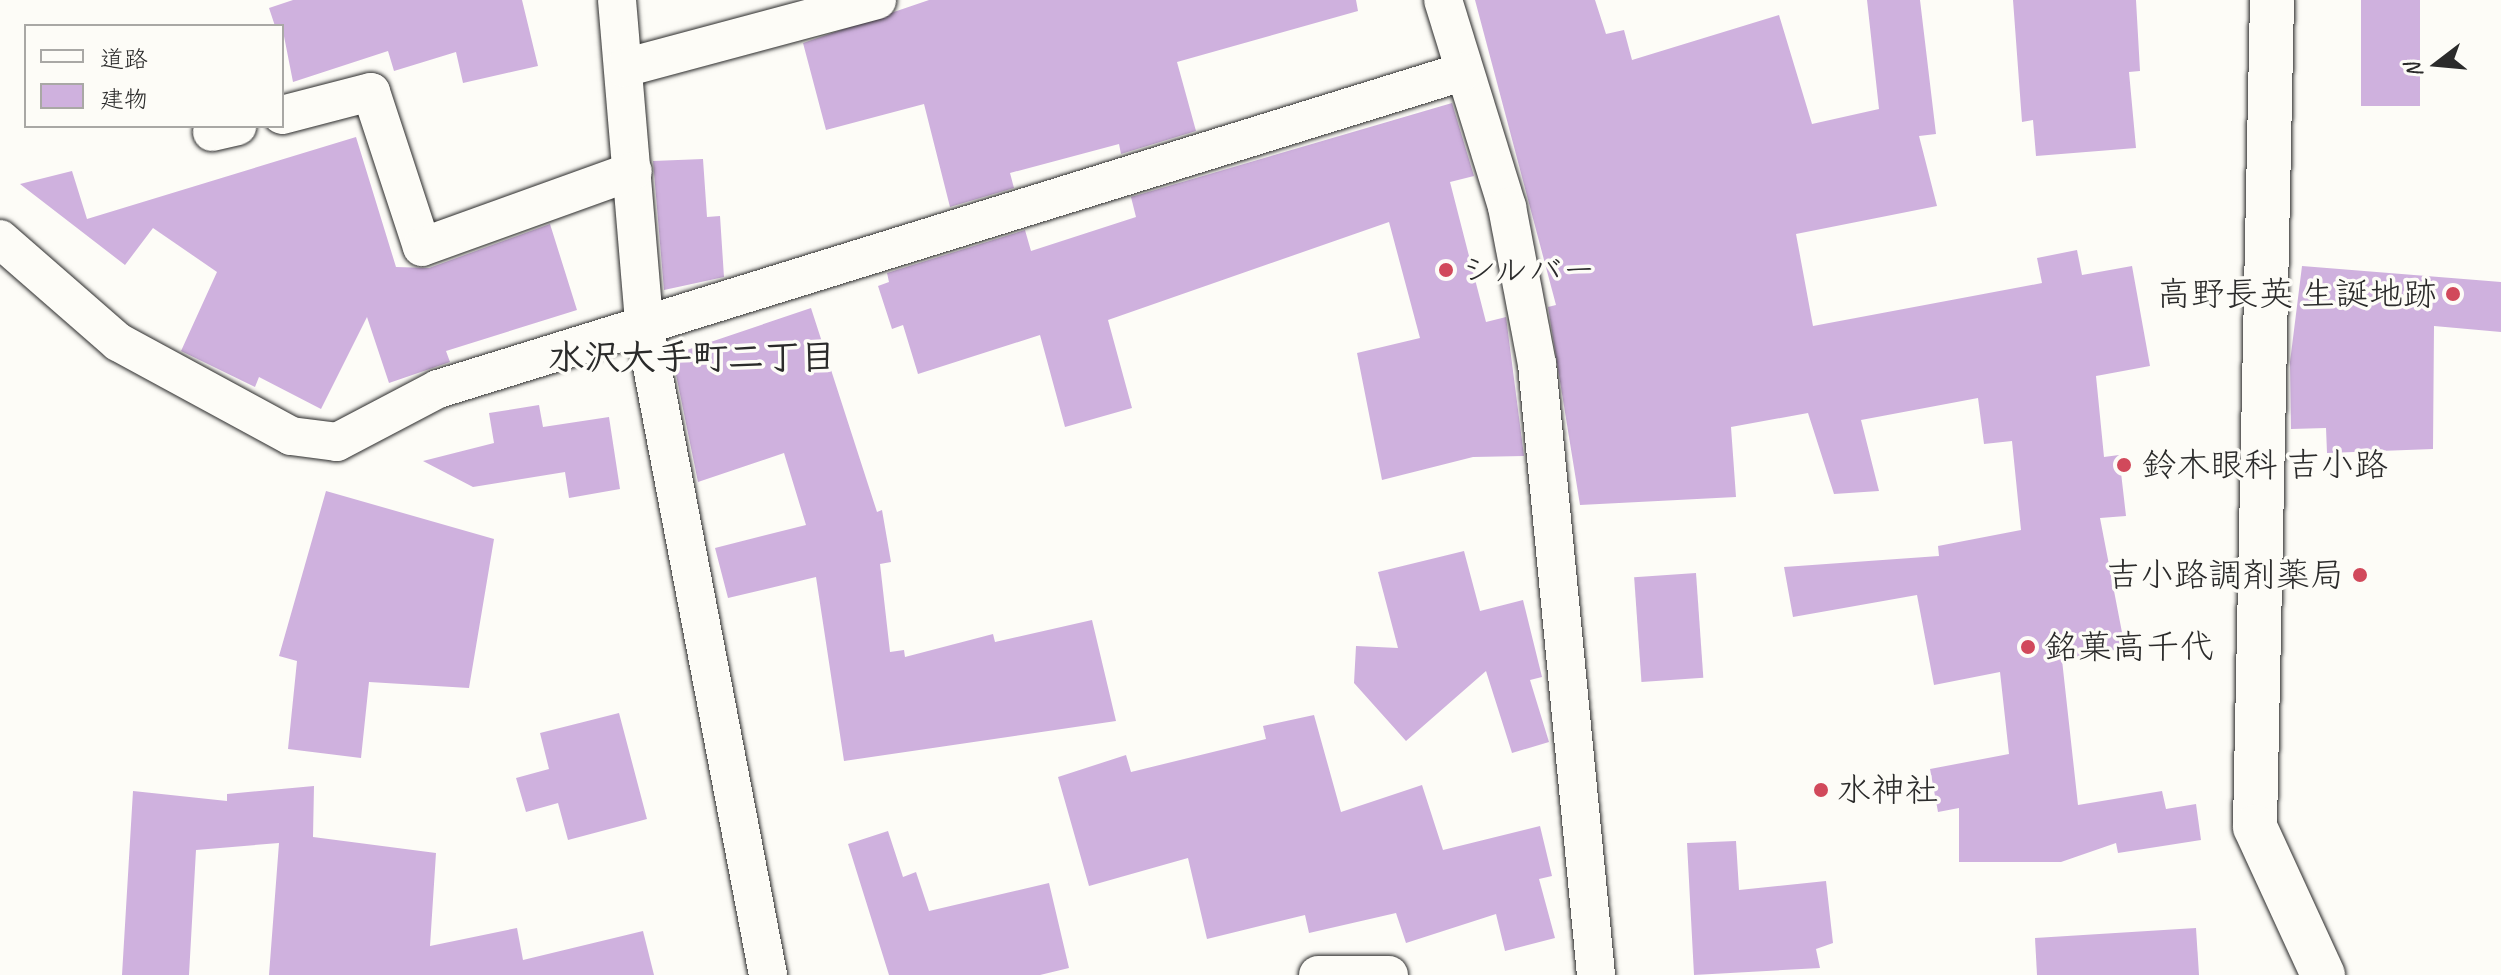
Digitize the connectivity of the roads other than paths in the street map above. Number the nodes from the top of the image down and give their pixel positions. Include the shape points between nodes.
1 (617, 0) edge
2 (877, 0) edge
3 (1443, 0) edge
4 (2272, 0) edge
5 (624, 68) junction
6 (1462, 72) junction
7 (284, 114) edge
8 (633, 171) junction
9 (0, 239) edge
10 (645, 330) junction
11 (768, 975) edge
12 (1318, 975) edge
13 (1389, 975) edge
14 (1596, 975) edge
15 (2323, 975) edge

1 - 5 street
2 - 5 street
3 - 6 street
4 - 15 street via 2255,827
5 - 8 street
6 - 10 street via 1162,160
6 - 14 street via 1507,207 1537,364
7 - 8 street via 371,92 422,247
8 - 10 street
9 - 10 street via 118,342 291,436 337,442 438,389
10 - 11 street
12 - 13 street

